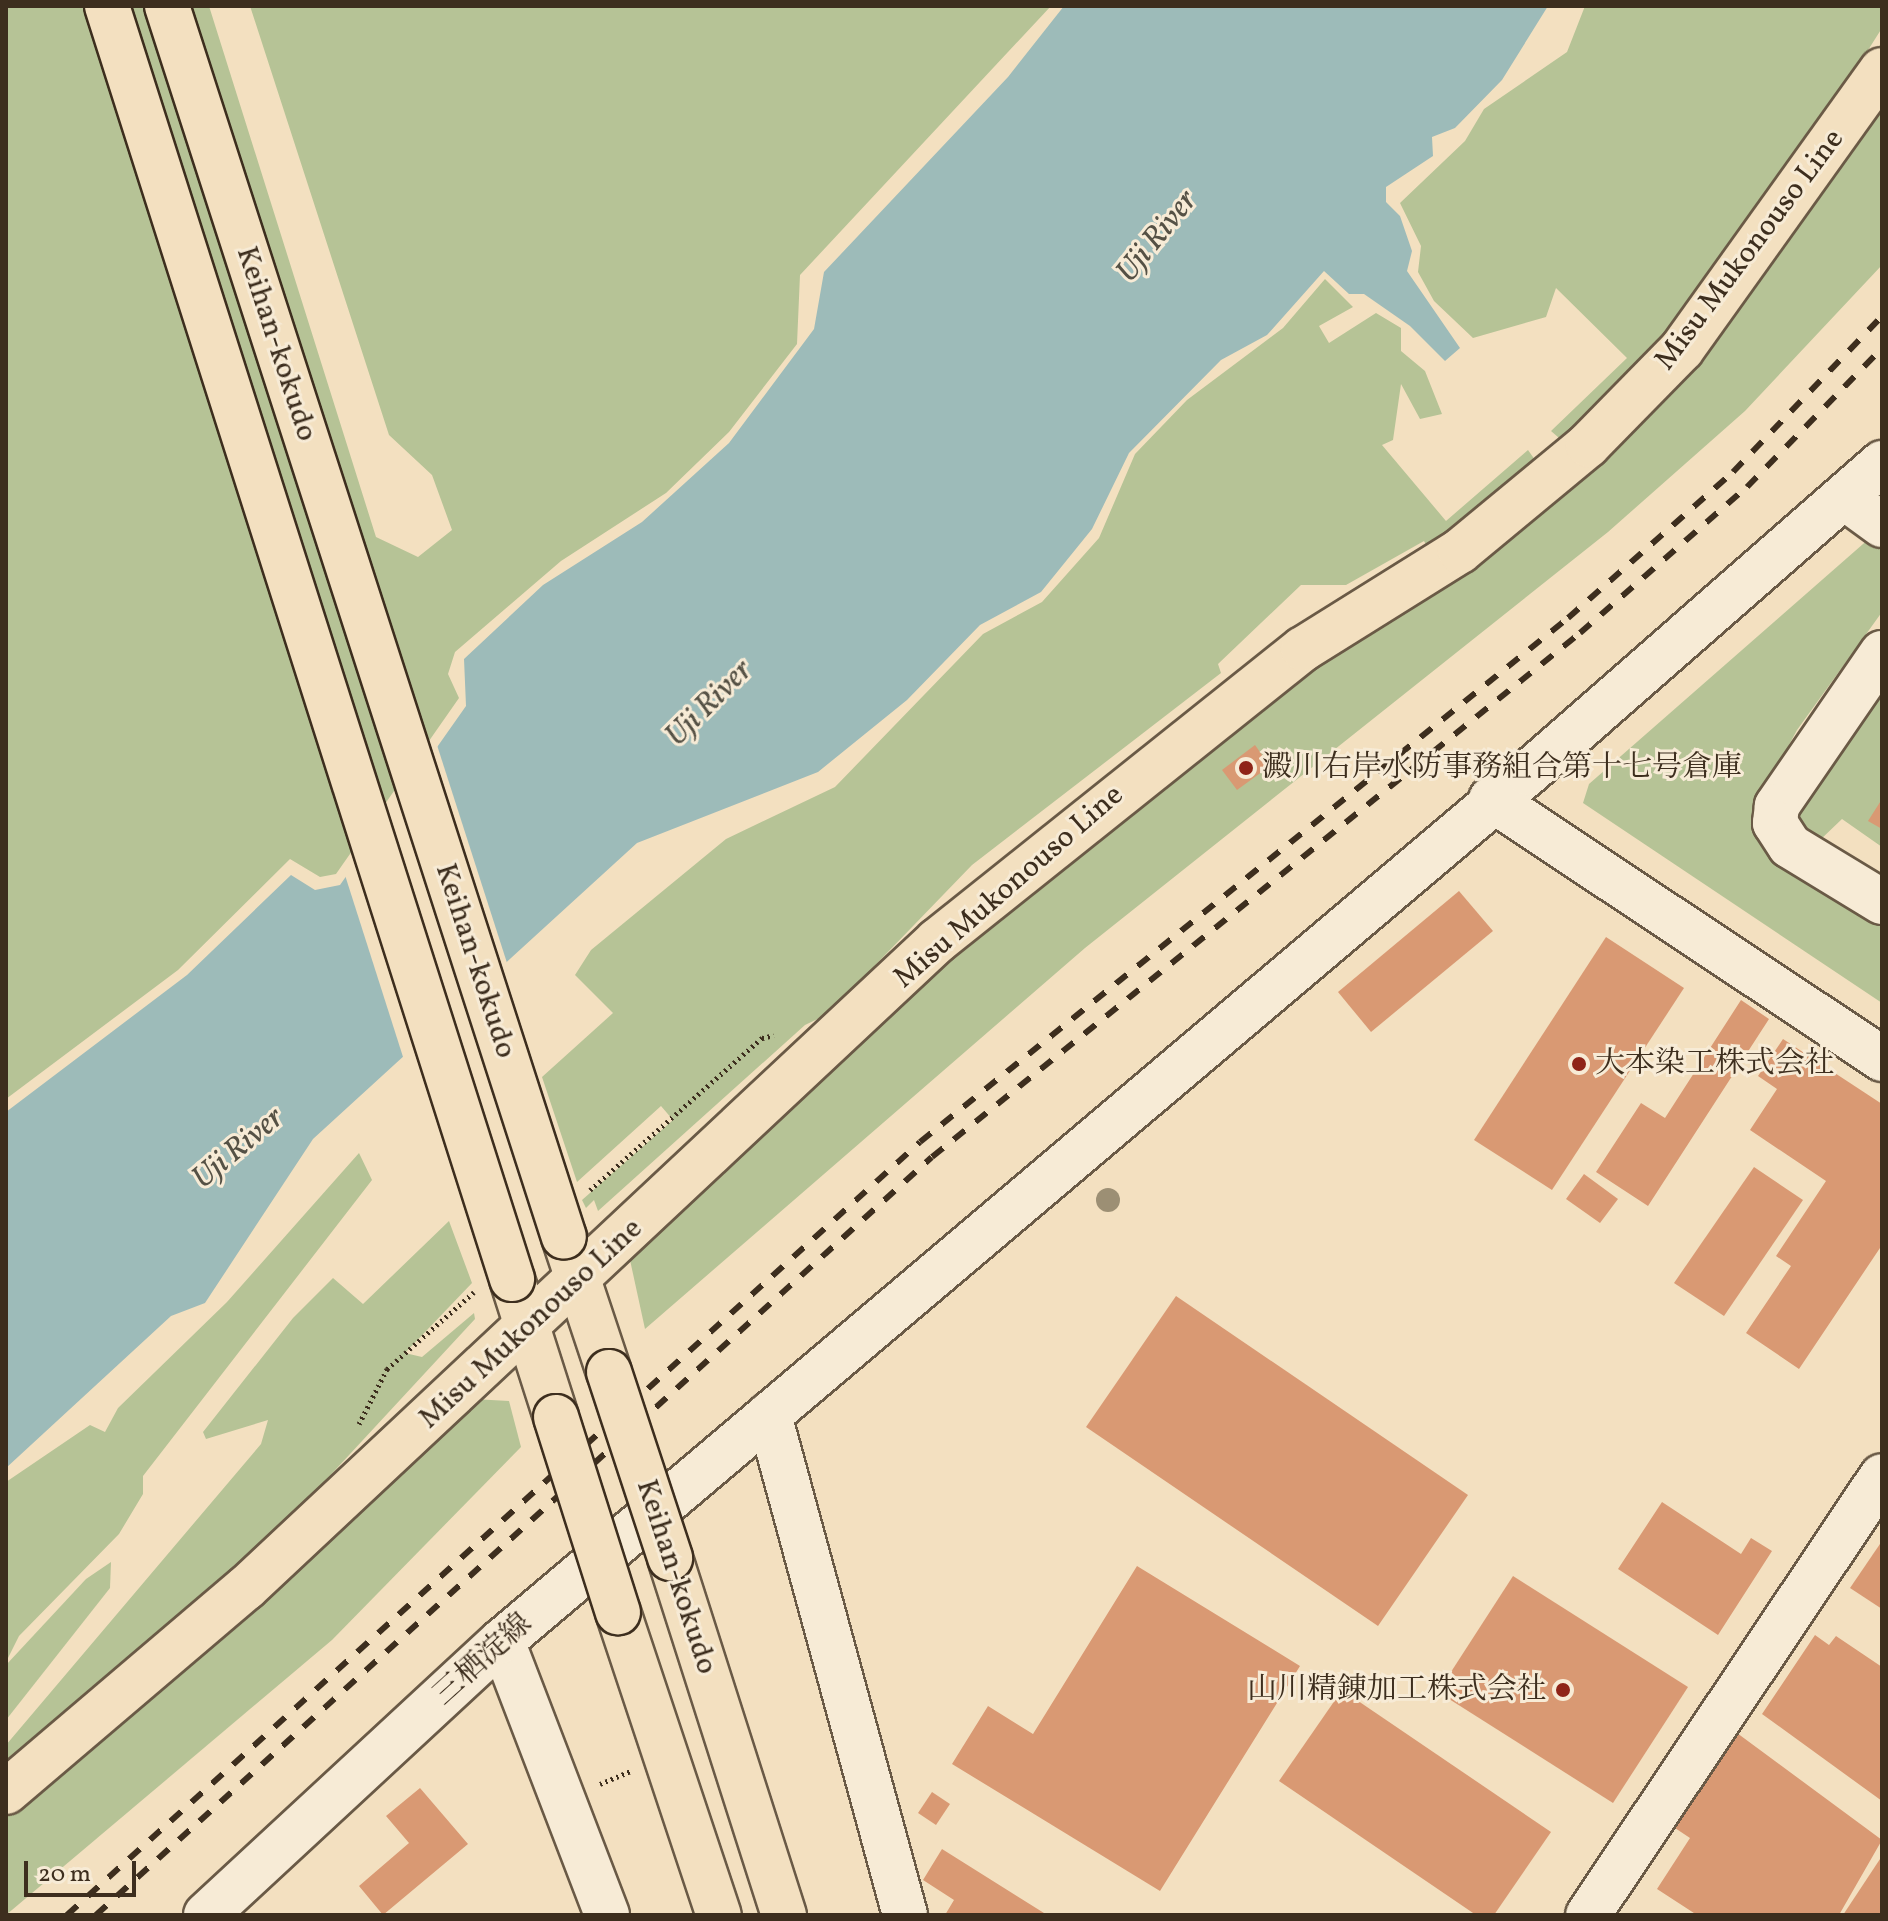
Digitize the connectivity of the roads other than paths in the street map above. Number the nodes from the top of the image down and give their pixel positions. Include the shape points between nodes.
1 (107, 6) edge
2 (167, 6) edge
3 (1882, 70) edge
4 (1882, 463) edge
5 (1845, 498) junction
6 (1882, 525) edge
7 (1882, 653) edge
8 (1491, 799) junction
9 (1882, 902) edge
10 (1882, 1059) edge
11 (579, 1280) junction
12 (527, 1329) junction
13 (769, 1415) junction
14 (1882, 1476) edge
15 (502, 1641) junction
16 (6, 1792) edge
17 (206, 1915) edge
18 (607, 1915) edge
19 (719, 1915) edge
20 (784, 1915) edge
21 (905, 1915) edge
22 (1588, 1915) edge

1 - 12 main road, Keihan-kokudo, bridge
2 - 11 main road, Keihan-kokudo, bridge
3 - 11 main road, Misu Mukonouso Line via 1682,349 1588,445 1460,551 1303,649 937,941
4 - 5 street, 三栖淀線
5 - 6 street
5 - 8 street, 三栖淀線
7 - 9 street via 1777,806 1775,823 1790,846
8 - 10 street
8 - 13 street, 三栖淀線
11 - 12 main road, Misu Mukonouso Line
11 - 20 main road, Keihan-kokudo, bridge
12 - 16 main road, Misu Mukonouso Line via 246,1588
12 - 19 main road, Keihan-kokudo, bridge
13 - 15 street, 三栖淀線
13 - 21 street
14 - 22 street
15 - 17 street, 三栖淀線
15 - 18 street

